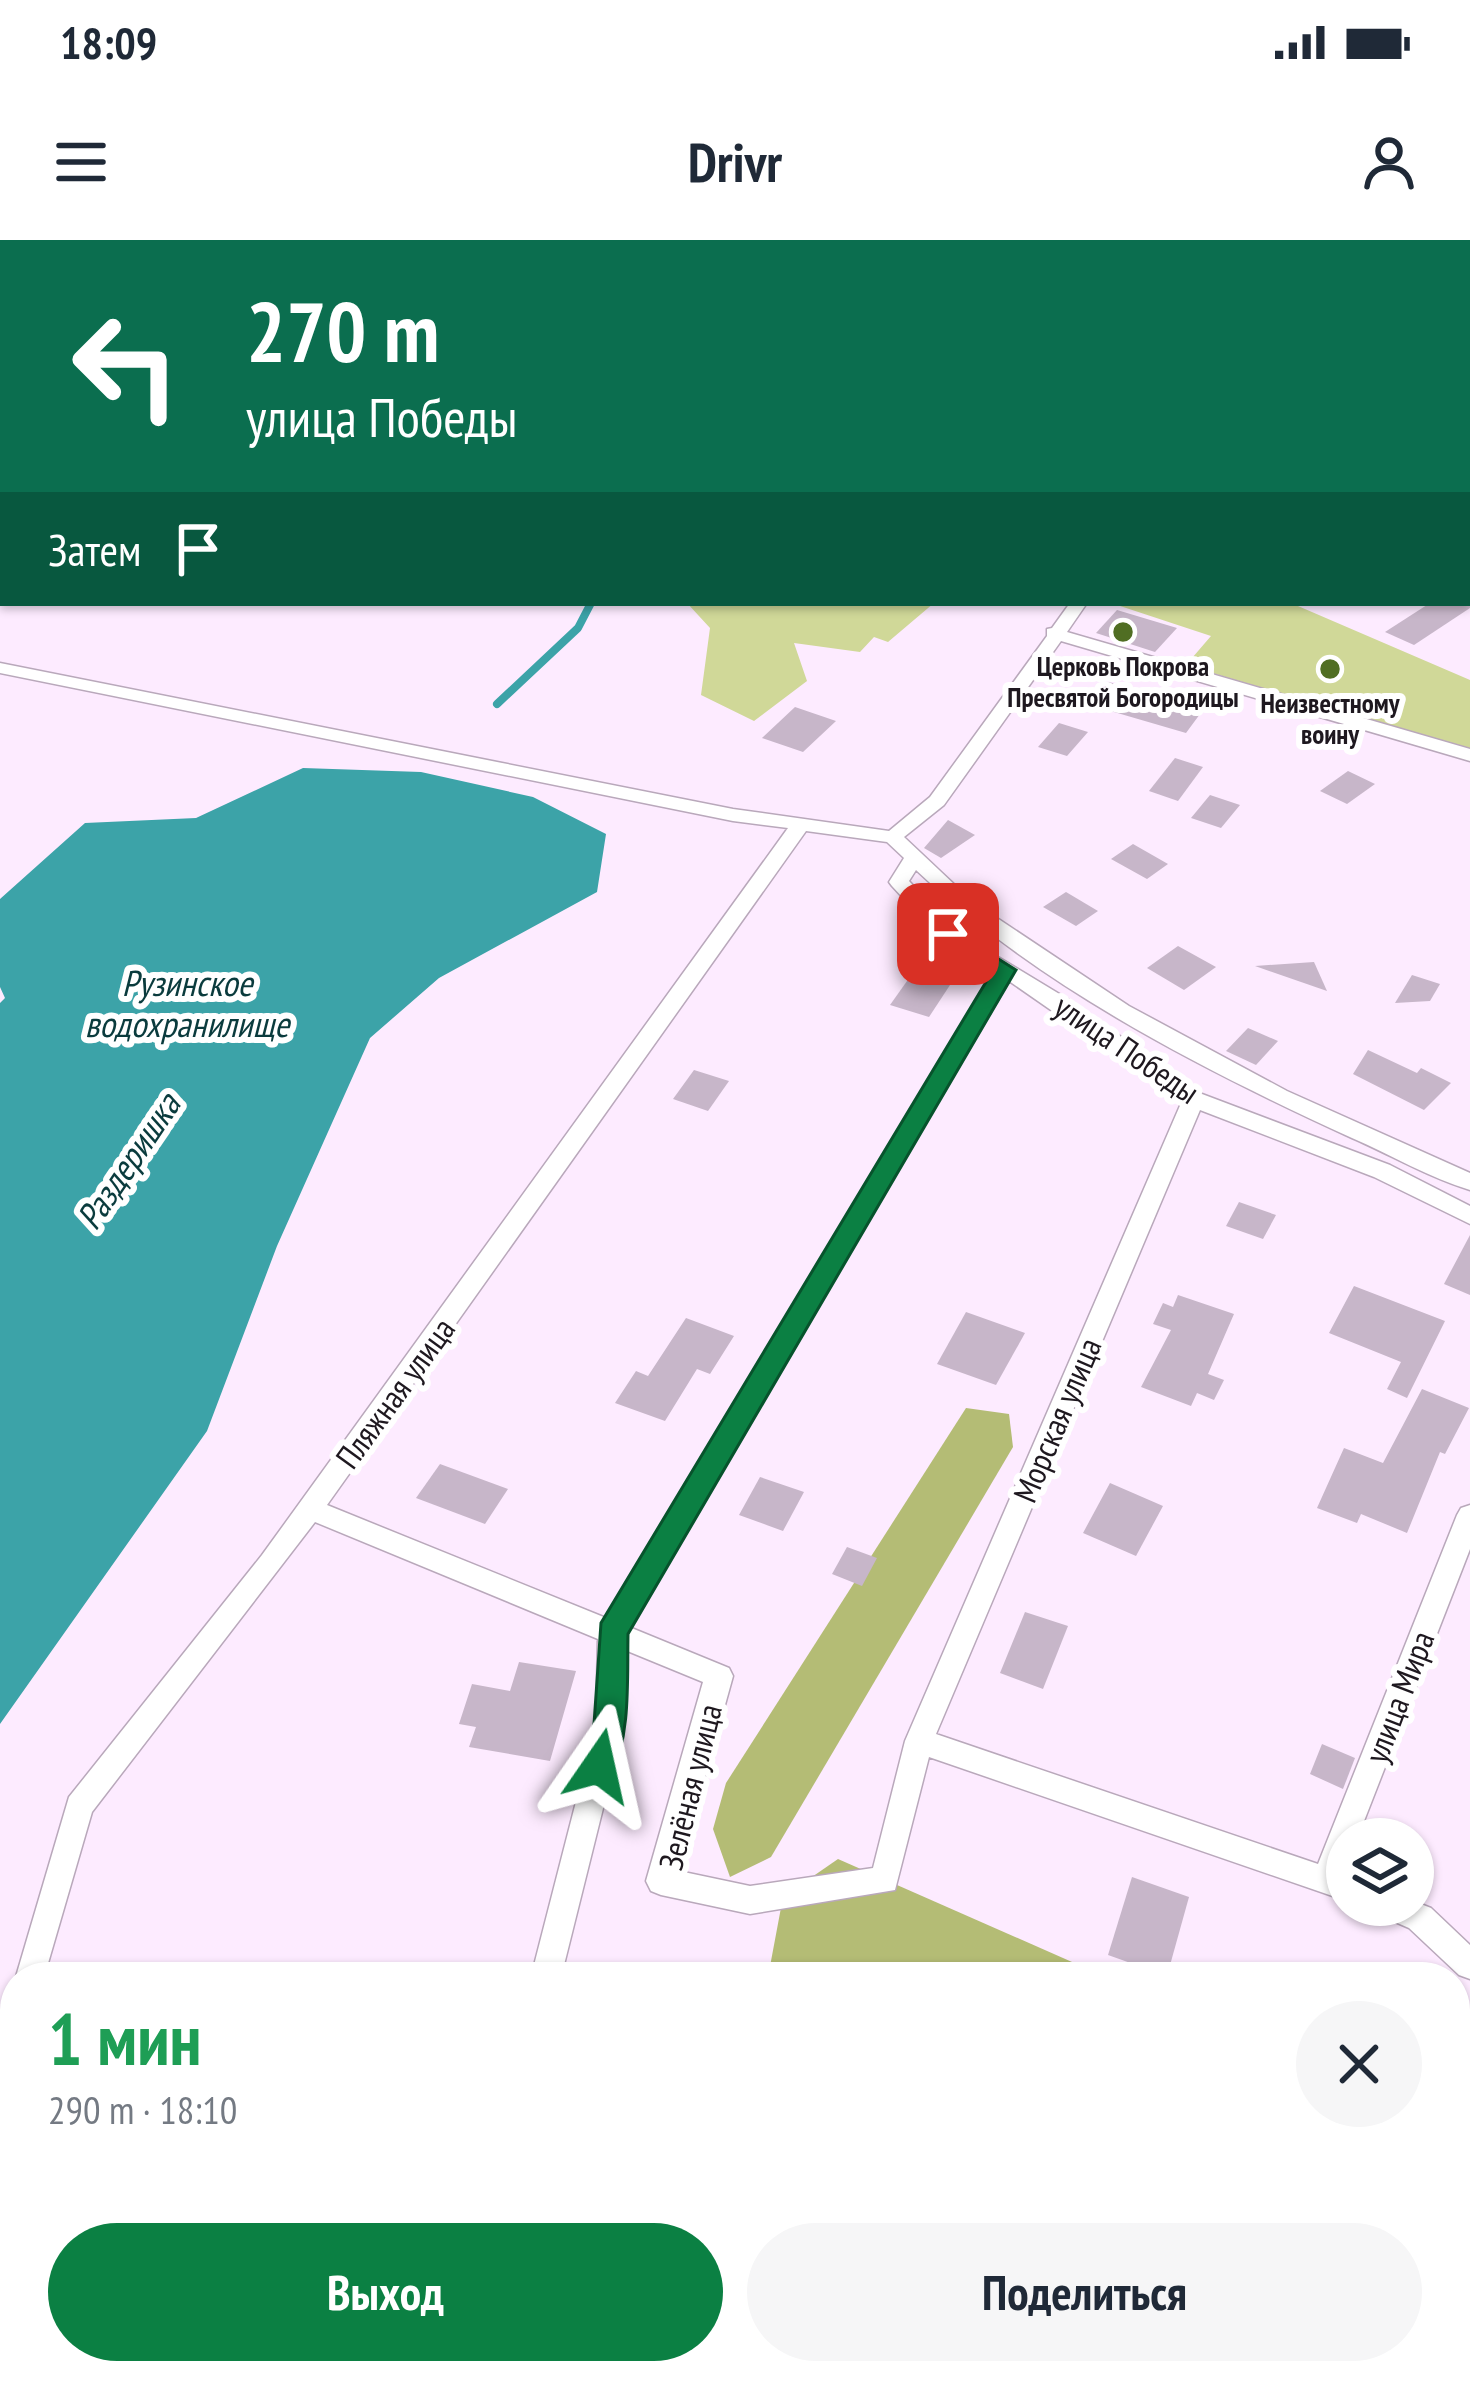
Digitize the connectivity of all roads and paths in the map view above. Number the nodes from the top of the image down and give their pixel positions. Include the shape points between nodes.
1 (1076, 606) edge
2 (1053, 633) junction
3 (0, 668) edge
4 (1470, 755) edge
5 (801, 824) junction
6 (893, 837) junction
7 (913, 859) junction
8 (1005, 970) junction
9 (1194, 1099) junction
10 (1470, 1182) edge
11 (1470, 1216) edge
12 (310, 1510) junction
13 (1470, 1515) edge
14 (612, 1632) junction
15 (919, 1741) junction
16 (1360, 1818) edge
17 (1326, 1879) edge
18 (1429, 1926) edge
19 (33, 1962) edge
20 (550, 1962) edge
21 (1467, 1962) edge

1 - 2 street
2 - 4 street
2 - 6 street via 937,801
3 - 5 street
5 - 6 street
5 - 12 street, Пляжная улица
6 - 7 street
7 - 8 street, улица Победы via 899,882 948,934
7 - 10 street via 966,906 1123,1011 1279,1096
8 - 9 street, улица Победы
8 - 14 street
9 - 11 street, улица Победы via 1382,1171
9 - 15 street, Морская улица
12 - 14 street, Зелёная улица
12 - 19 street, Пляжная улица via 79,1806
13 - 16 street, улица Мира
14 - 15 street, Зелёная улица via 719,1676 661,1881 750,1900 885,1880
14 - 20 street via 610,1724
15 - 17 street
18 - 21 street

